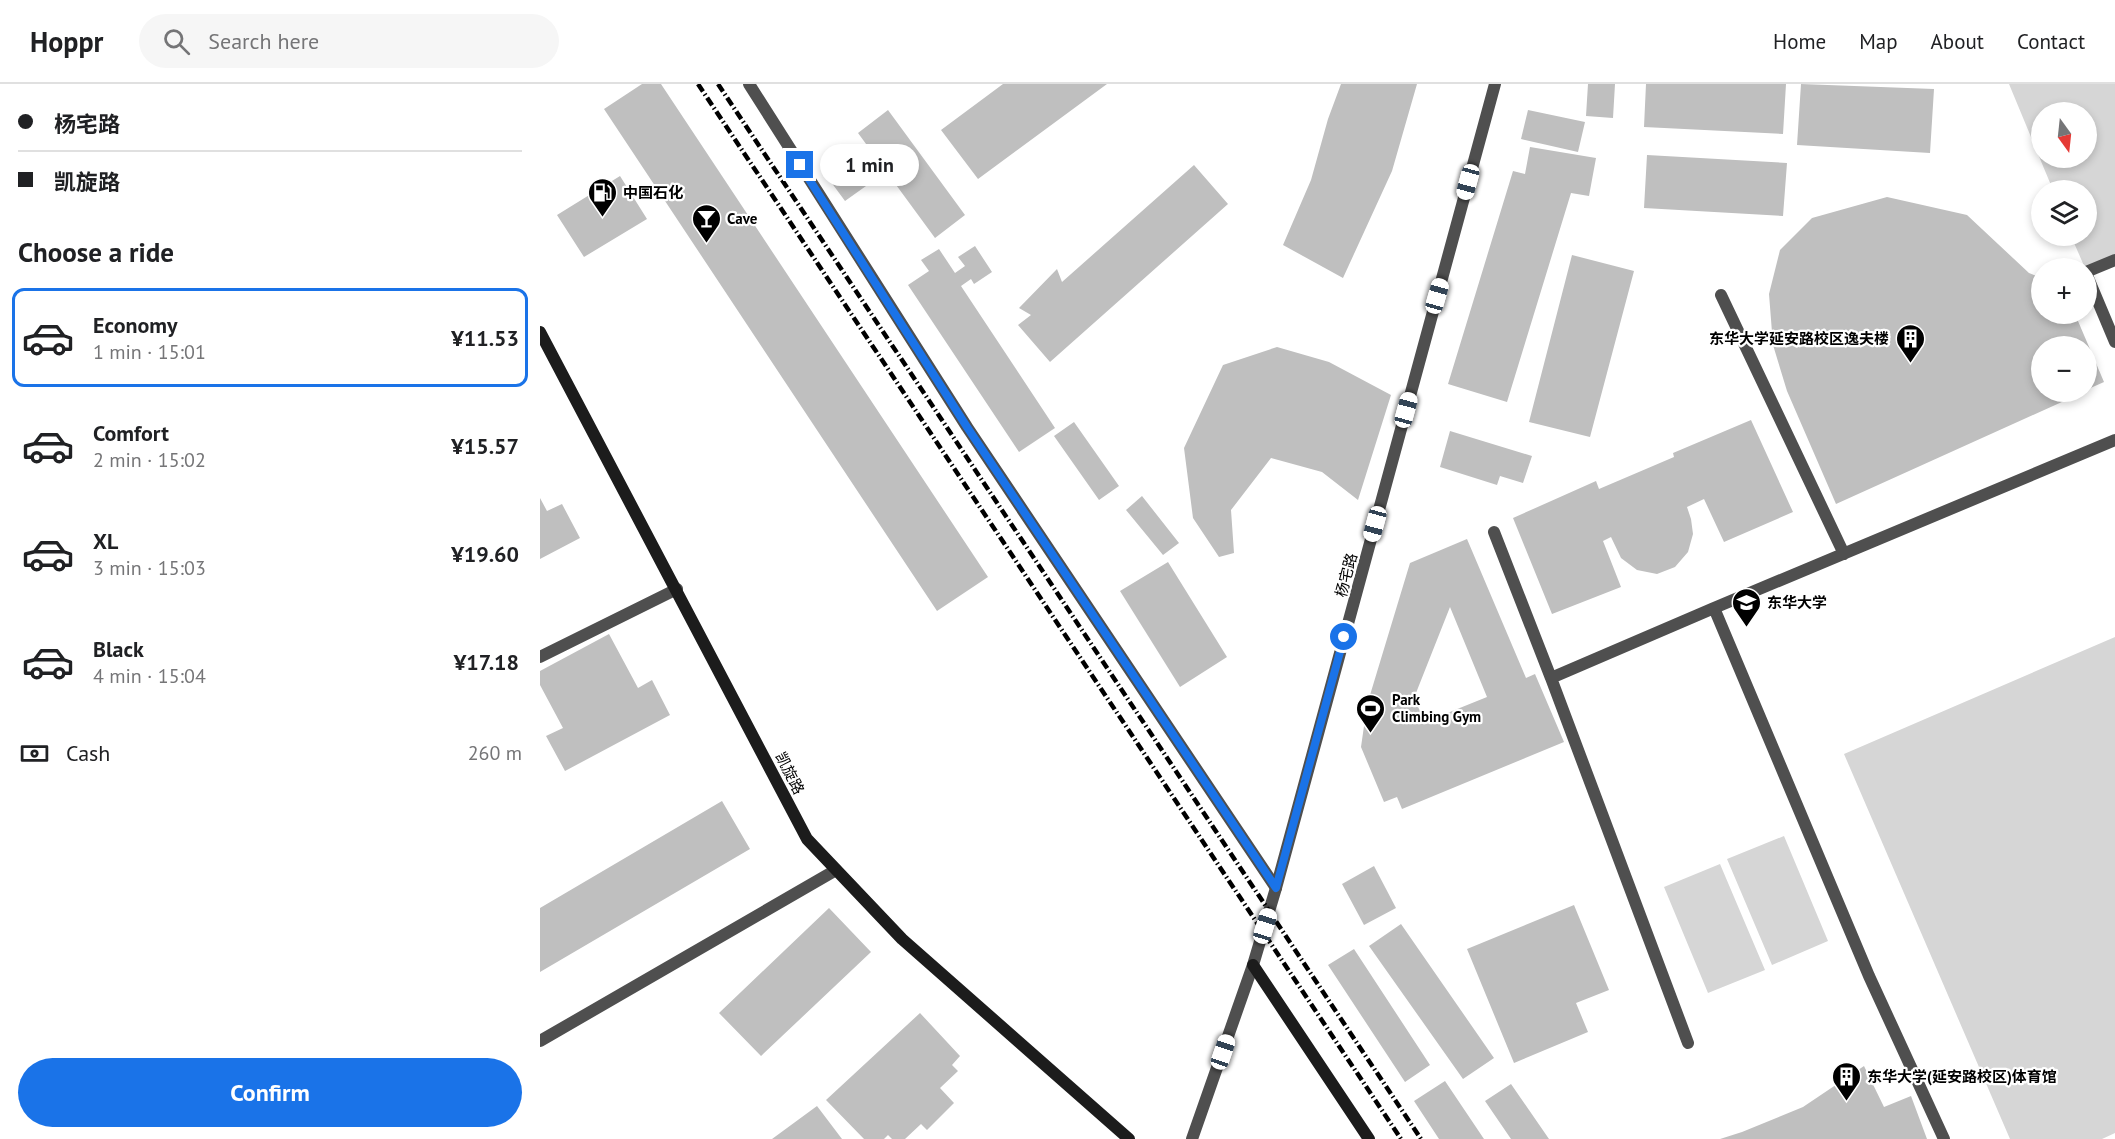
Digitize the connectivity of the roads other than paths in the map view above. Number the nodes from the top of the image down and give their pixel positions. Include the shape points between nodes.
1 (749, 84) edge
2 (1495, 84) edge
3 (2115, 260) edge
4 (2097, 267) edge
5 (1722, 295) dead end
6 (2097, 299) edge
7 (540, 332) edge
8 (2115, 342) edge
9 (2115, 440) edge
10 (1494, 532) dead end
11 (1844, 554) junction
12 (677, 589) junction
13 (1714, 608) junction
14 (540, 657) edge
15 (1551, 678) junction
16 (836, 870) junction
17 (1276, 888) junction
18 (1253, 965) junction
19 (540, 1041) edge
20 (1688, 1042) dead end
21 (1129, 1139) edge
22 (1192, 1139) edge
23 (1369, 1139) edge
24 (1944, 1139) edge

1 - 17 street via 967,427
2 - 17 street, 杨宅路
3 - 4 street
5 - 11 street
6 - 8 street
7 - 12 street, 凯旋路
9 - 11 street
10 - 15 street
11 - 13 street
12 - 14 street
12 - 16 street, 凯旋路 via 807,839
13 - 15 street
13 - 24 street via 1869,976
15 - 20 street
16 - 19 street
16 - 21 street, 凯旋路 via 902,939
17 - 18 street, 杨宅路
18 - 22 street, 杨宅路
18 - 23 street

